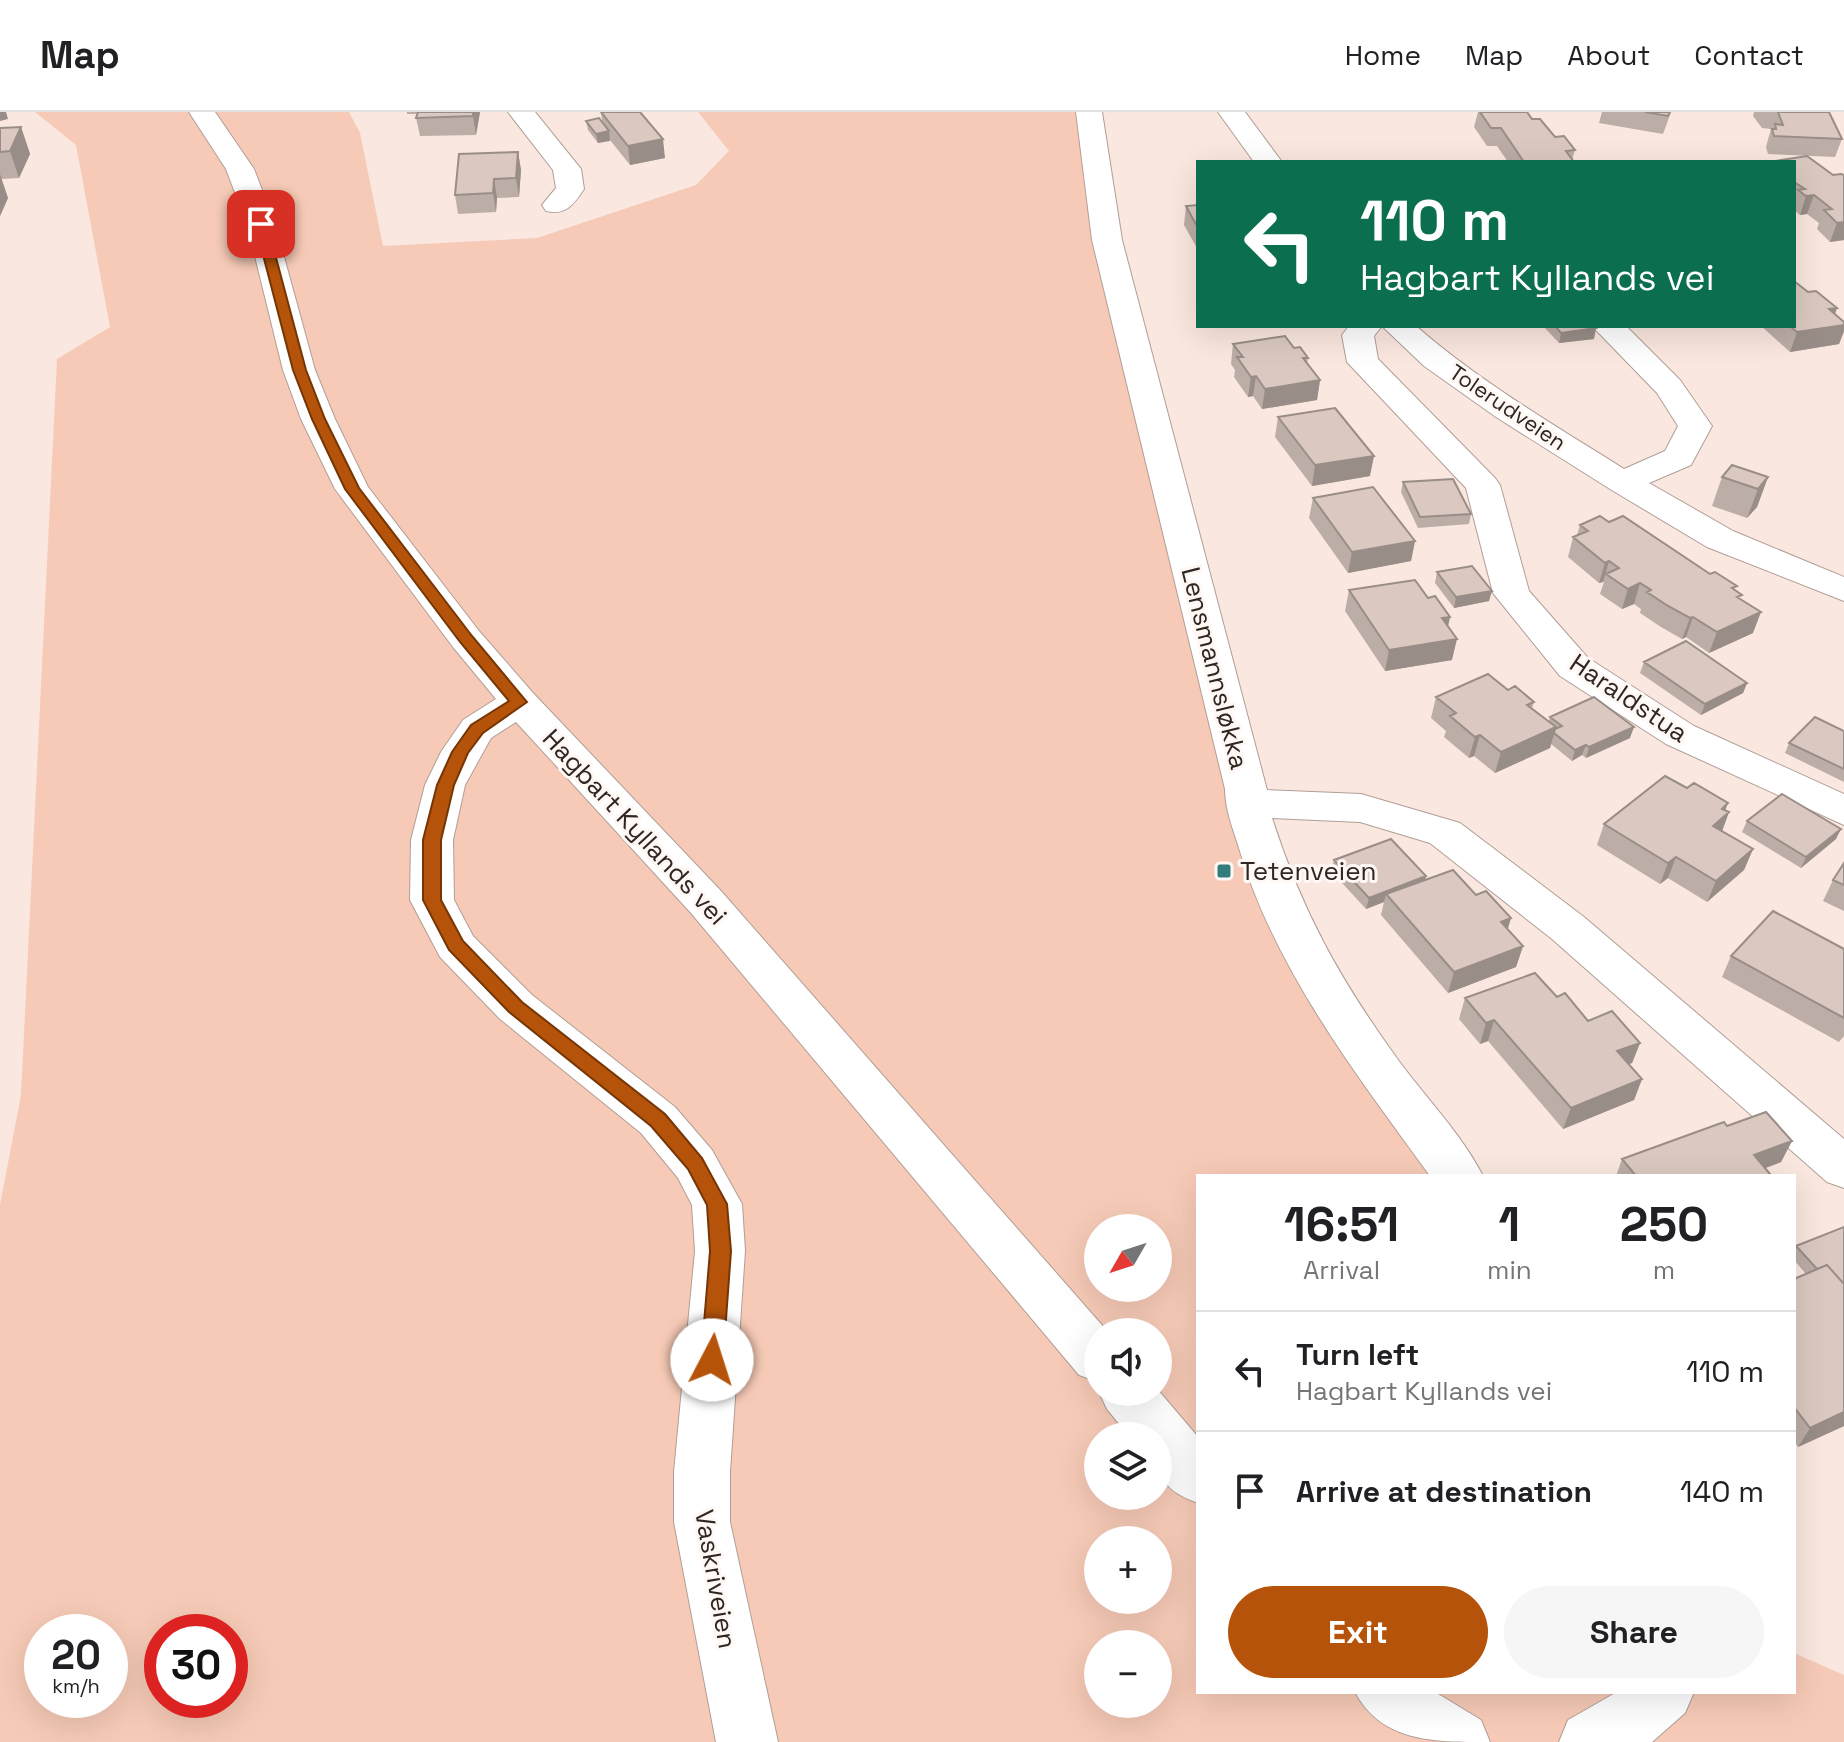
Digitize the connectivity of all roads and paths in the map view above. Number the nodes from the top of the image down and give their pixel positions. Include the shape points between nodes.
1 (202, 112) edge
2 (521, 112) edge
3 (1089, 112) edge
4 (1231, 112) edge
5 (1267, 160) edge
6 (556, 205) dead end
7 (1364, 328) edge
8 (1400, 328) edge
9 (1610, 328) edge
10 (1622, 482) junction
11 (1844, 590) edge
12 (519, 702) junction
13 (1246, 803) junction
14 (1844, 811) edge
15 (1844, 1168) edge
16 (1457, 1174) edge
17 (1084, 1343) edge
18 (1138, 1406) edge
19 (1196, 1476) edge
20 (1387, 1694) edge
21 (1662, 1694) edge
22 (747, 1742) edge
23 (1459, 1742) edge
24 (1590, 1742) edge

1 - 12 street, Hagbart Kyllands vei via 240,169 261,224 299,370 352,489
2 - 6 street via 567,169 570,189
3 - 13 street, Lensmannsløkka via 1107,240
4 - 5 street
7 - 14 street, Haraldstua via 1358,335 1363,362 1483,485 1511,593 1574,667 1680,735
8 - 10 street, Tolerudveien via 1460,376
9 - 10 street via 1669,387 1695,426 1679,458
10 - 11 street, Tolerudveien via 1720,539
12 - 17 street, Hagbart Kyllands vei via 706,902
12 - 22 street, Vaskriveien via 477,729 445,785 432,840 432,900 456,946 516,1007 658,1120 695,1164 717,1204 720,1251 702,1522
13 - 15 street via 1361,808 1445,833 1568,928
13 - 16 street, Lensmannsløkka via 1272,884 1310,959 1345,1018
18 - 19 street
20 - 23 street
21 - 24 street via 1631,1720

